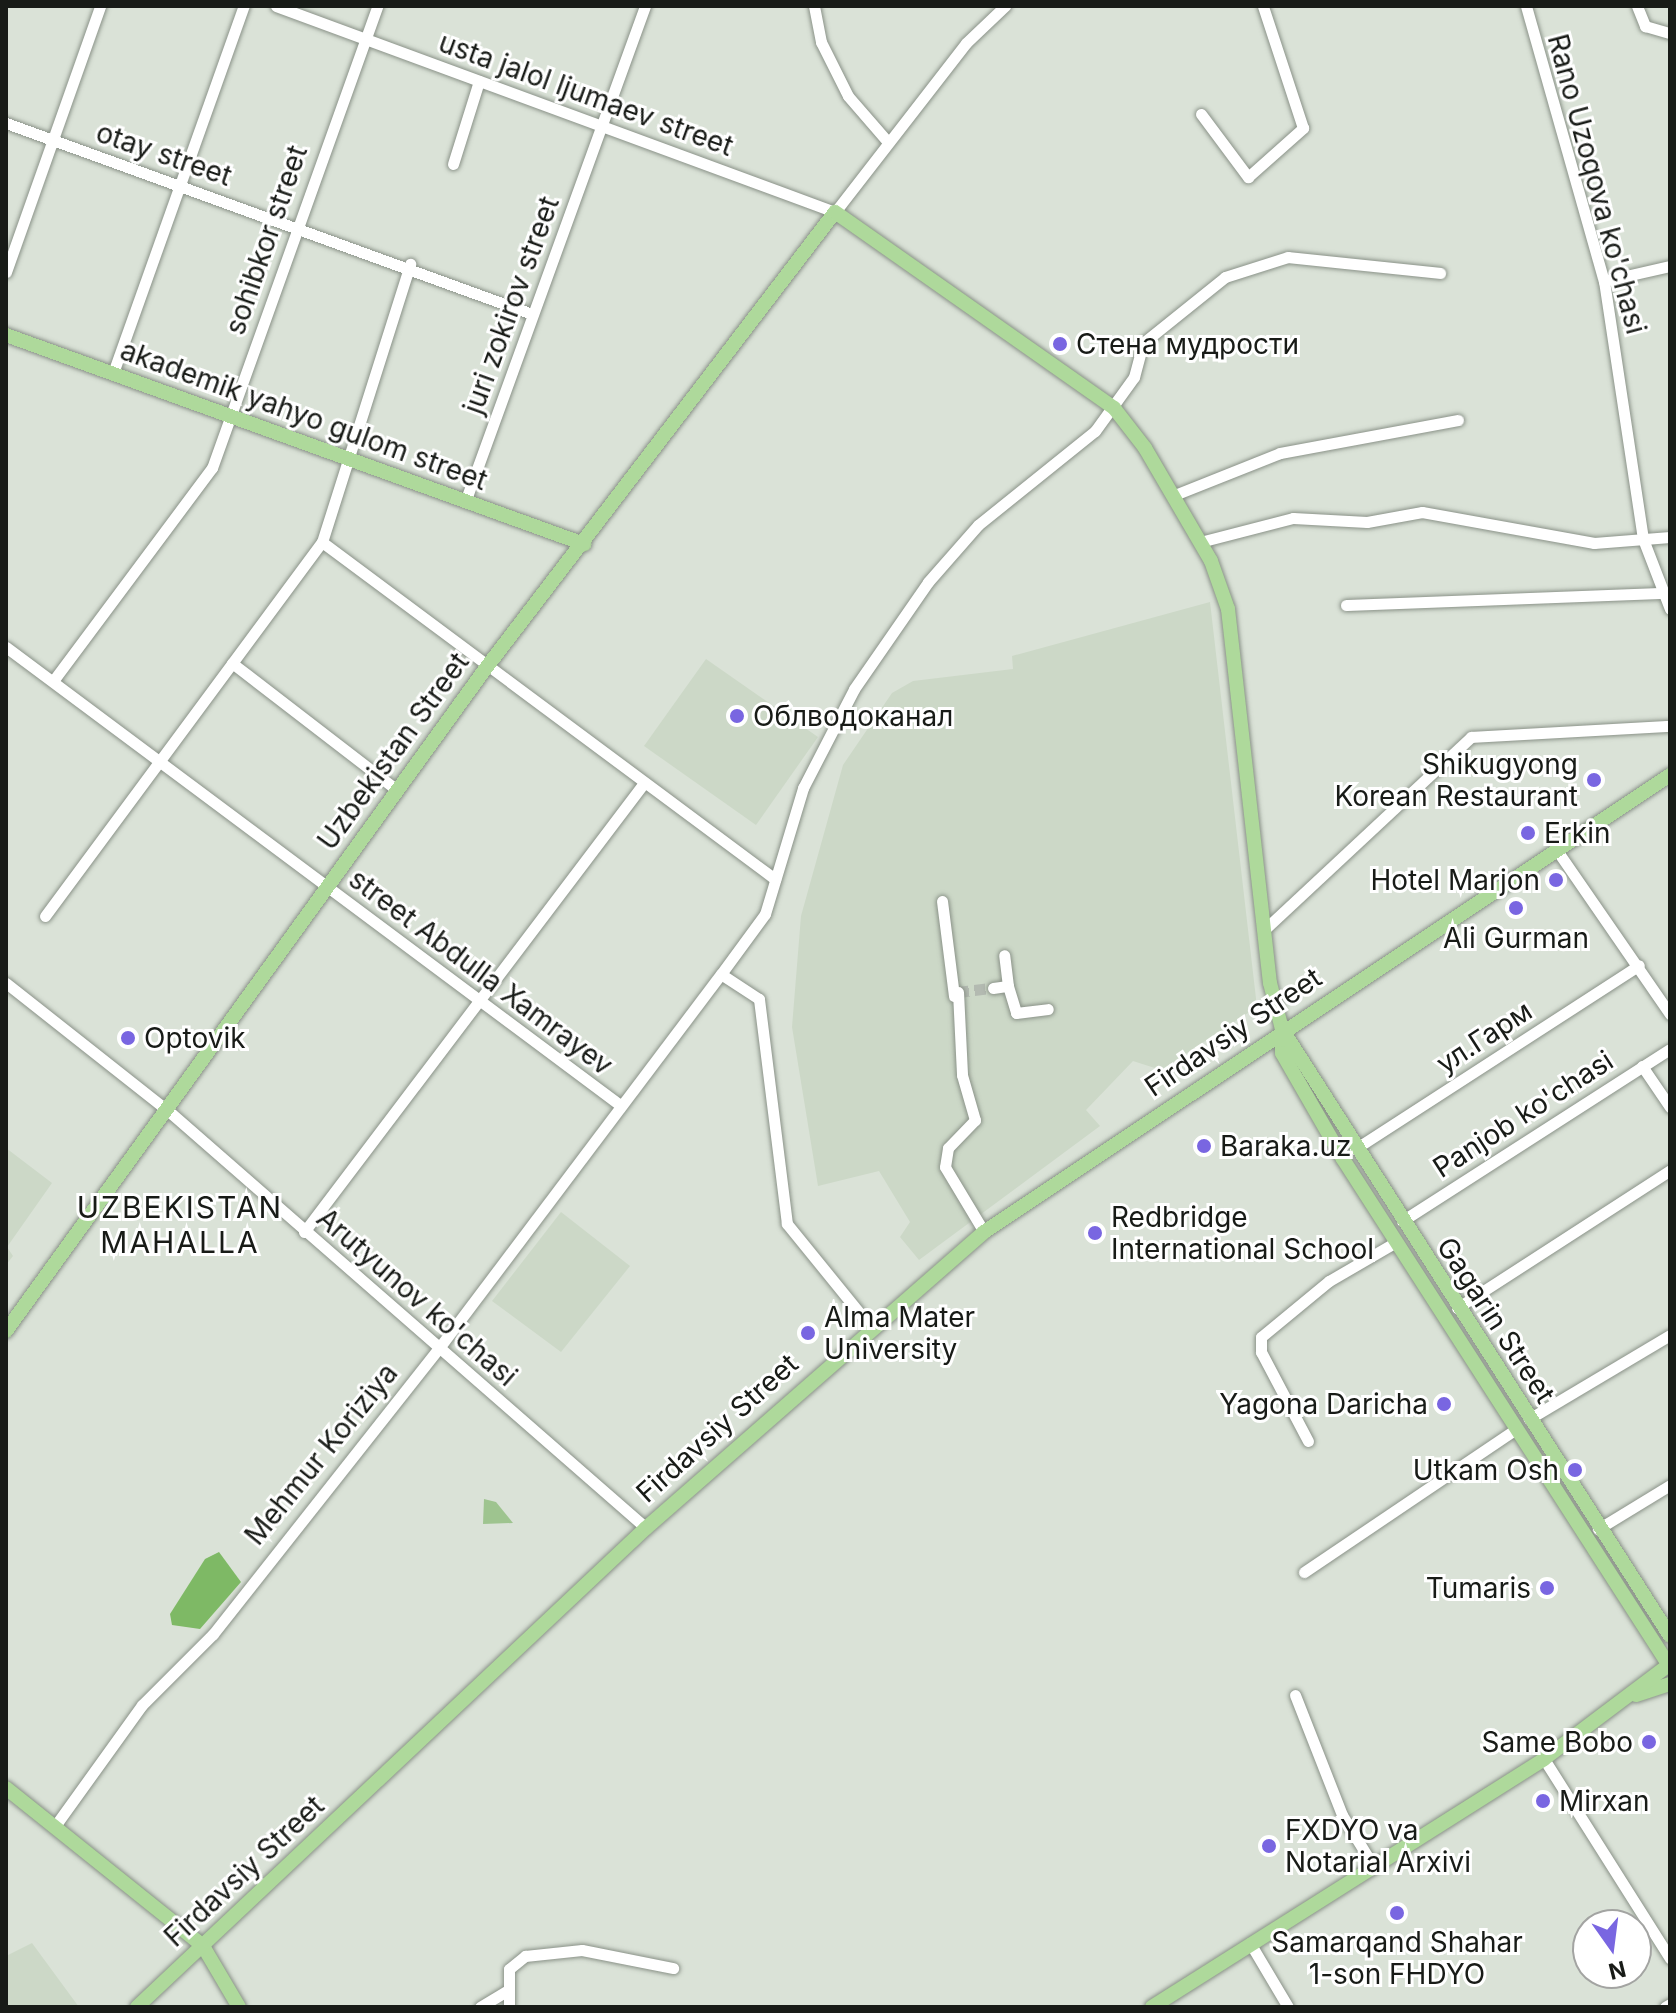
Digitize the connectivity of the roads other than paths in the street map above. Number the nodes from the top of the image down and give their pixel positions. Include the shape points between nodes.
1 (100, 6) edge
2 (244, 6) edge
3 (276, 6) edge
4 (377, 6) edge
5 (645, 6) edge
6 (814, 6) edge
7 (1005, 6) edge
8 (1263, 6) edge
9 (1526, 6) edge
10 (1637, 6) edge
11 (1670, 33) edge
12 (366, 38) junction
13 (479, 81) junction
14 (1201, 114) dead end
15 (6, 123) edge
16 (602, 124) junction
17 (50, 140) junction
18 (888, 142) junction
19 (453, 164) dead end
20 (180, 184) junction
21 (835, 212) junction
22 (295, 223) junction
23 (410, 264) junction
24 (1670, 266) edge
25 (6, 272) edge
26 (1440, 273) dead end
27 (1604, 281) junction
28 (532, 314) junction
29 (6, 335) edge
30 (113, 373) junction
31 (1114, 408) junction
32 (232, 416) junction
33 (1458, 420) dead end
34 (346, 459) junction
35 (1172, 496) junction
36 (465, 502) junction
37 (1670, 537) edge
38 (1643, 539) junction
39 (322, 542) junction
40 (1200, 542) junction
41 (584, 544) junction
42 (1661, 593) junction
43 (1346, 605) dead end
44 (1670, 609) edge
45 (6, 647) edge
46 (232, 663) junction
47 (486, 668) junction
48 (53, 681) junction
49 (1670, 726) edge
50 (158, 763) junction
51 (1670, 775) edge
52 (644, 783) junction
53 (397, 790) junction
54 (1556, 849) junction
55 (775, 879) junction
56 (326, 887) junction
57 (942, 901) dead end
58 (45, 916) dead end
59 (1264, 930) junction
60 (1004, 955) dead end
61 (1639, 965) junction
62 (721, 974) junction
63 (6, 983) edge
64 (1008, 986) junction
65 (993, 988) tunnel mouth
66 (478, 1003) junction
67 (1048, 1009) dead end
68 (1670, 1014) edge
69 (1282, 1029) junction
70 (1670, 1049) edge
71 (1642, 1066) junction
72 (620, 1105) junction
73 (162, 1107) junction
74 (1670, 1107) edge
75 (1355, 1149) junction
76 (1670, 1170) edge
77 (1402, 1221) junction
78 (304, 1232) junction
79 (984, 1232) junction
80 (1396, 1242) junction
81 (1457, 1308) junction
82 (870, 1326) junction
83 (6, 1331) edge
84 (1670, 1335) edge
85 (439, 1348) junction
86 (1529, 1419) junction
87 (1516, 1429) junction
88 (1308, 1441) dead end
89 (1670, 1485) edge
90 (646, 1528) junction
91 (1598, 1529) junction
92 (1304, 1572) dead end
93 (1670, 1636) edge
94 (1670, 1665) edge
95 (1670, 1684) edge
96 (1295, 1695) dead end
97 (1636, 1695) junction
98 (1544, 1759) junction
99 (6, 1788) edge
100 (55, 1826) junction
101 (1374, 1867) junction
102 (1250, 1943) junction
103 (203, 1946) junction
104 (1670, 1958) edge
105 (673, 1968) dead end
106 (507, 1991) junction
107 (137, 2007) edge
108 (239, 2007) edge
109 (480, 2007) edge
110 (509, 2007) edge
111 (1152, 2007) edge
112 (1288, 2007) edge

1 - 17 street
2 - 20 street
3 - 12 street, usta jalol ljumaev street
4 - 12 street, sohibkor street
5 - 16 street, juri zokirov street
6 - 18 street via 821,42 848,96
7 - 18 street
8 - 14 street via 1303,128 1248,177
9 - 27 street, Rano Uzoqova ko'chasi
10 - 11 street via 1645,26
12 - 13 street, usta jalol ljumaev street
12 - 22 street, sohibkor street
13 - 16 street, usta jalol ljumaev street
13 - 19 street
15 - 17 street, otay street
16 - 21 street, usta jalol ljumaev street
16 - 28 street, juri zokirov street
17 - 20 street, otay street
17 - 25 street
18 - 21 street
20 - 22 street, otay street
20 - 30 street
21 - 31 main road
21 - 41 main road, Uzbekistan Street
22 - 23 street, otay street
22 - 32 street, sohibkor street
23 - 28 street, otay street
23 - 34 street
24 - 27 street
26 - 31 street via 1288,257 1252,263 1143,343
27 - 38 street, Rano Uzoqova ko'chasi
28 - 36 street, juri zokirov street
29 - 30 main road, akademik yahyo gulom street
30 - 32 main road, akademik yahyo gulom street
31 - 35 main road, Gagarin Street
31 - 55 street, Mehmur Koriziya via 978,525 928,582 854,689 803,788
32 - 34 main road, akademik yahyo gulom street
32 - 48 street, sohibkor street via 212,468
33 - 35 street via 1280,453
34 - 36 main road, akademik yahyo gulom street
34 - 39 street
35 - 40 main road, Gagarin Street
36 - 41 main road, akademik yahyo gulom street
37 - 38 street
38 - 40 street via 1550,538 1422,512 1367,522 1293,518
38 - 42 street, Rano Uzoqova ko'chasi
39 - 46 street
39 - 47 street
40 - 59 main road, Gagarin Street via 1228,609
41 - 47 main road, Uzbekistan Street
42 - 43 street
42 - 44 street, Rano Uzoqova ko'chasi
45 - 48 street, street Abdulla Xamrayev
46 - 50 street
46 - 53 street
47 - 52 street
47 - 53 main road, Uzbekistan Street
48 - 50 street, street Abdulla Xamrayev
49 - 59 street via 1471,737
50 - 56 street, street Abdulla Xamrayev
50 - 58 street
51 - 54 main road, Firdavsiy Street
52 - 55 street
52 - 66 street
53 - 56 main road, Uzbekistan Street
54 - 61 street
54 - 69 main road, Firdavsiy Street
55 - 62 street, Mehmur Koriziya via 765,914
56 - 66 street, street Abdulla Xamrayev
56 - 73 main road, Uzbekistan Street
57 - 79 street via 975,1120 948,1148 945,1167
59 - 69 main road, Gagarin Street
60 - 64 street
61 - 68 street
61 - 75 street, ул.Гарм
62 - 72 street, Mehmur Koriziya
62 - 82 street via 759,999 787,1224
63 - 73 street, Arutyunov ko'chasi
64 - 65 street
64 - 67 street via 1016,1013
66 - 72 street, street Abdulla Xamrayev
66 - 78 street
69 - 75 main road, Gagarin Street
69 - 79 main road, Firdavsiy Street
69 - 80 main road, Gagarin Street via 1282,1053
70 - 71 street, Panjob ko'chasi
71 - 74 street
71 - 77 street, Panjob ko'chasi
72 - 85 street, Mehmur Koriziya
73 - 78 street, Arutyunov ko'chasi
73 - 83 main road, Uzbekistan Street
75 - 77 main road, Gagarin Street
76 - 81 street
77 - 81 main road, Gagarin Street
78 - 85 street, Arutyunov ko'chasi
79 - 82 main road, Firdavsiy Street
80 - 87 main road, Gagarin Street
80 - 88 street via 1329,1281 1261,1337 1261,1352
81 - 86 main road, Gagarin Street
82 - 90 main road, Firdavsiy Street
84 - 86 street
85 - 90 street, Arutyunov ko'chasi
85 - 100 street, Mehmur Koriziya via 213,1634 142,1705
86 - 91 main road, Gagarin Street
87 - 92 street
87 - 94 main road, Gagarin Street
89 - 91 street
90 - 103 main road, Firdavsiy Street
91 - 93 main road, Gagarin Street
94 - 97 main road
95 - 97 main road
96 - 101 street via 1342,1815
97 - 98 main road
98 - 101 main road
98 - 104 street
99 - 100 main road
100 - 103 main road
101 - 102 main road
102 - 111 main road
102 - 112 street
103 - 107 main road, Firdavsiy Street
103 - 108 main road
105 - 106 street via 582,1950 525,1956 509,1969
106 - 109 street
106 - 110 street

